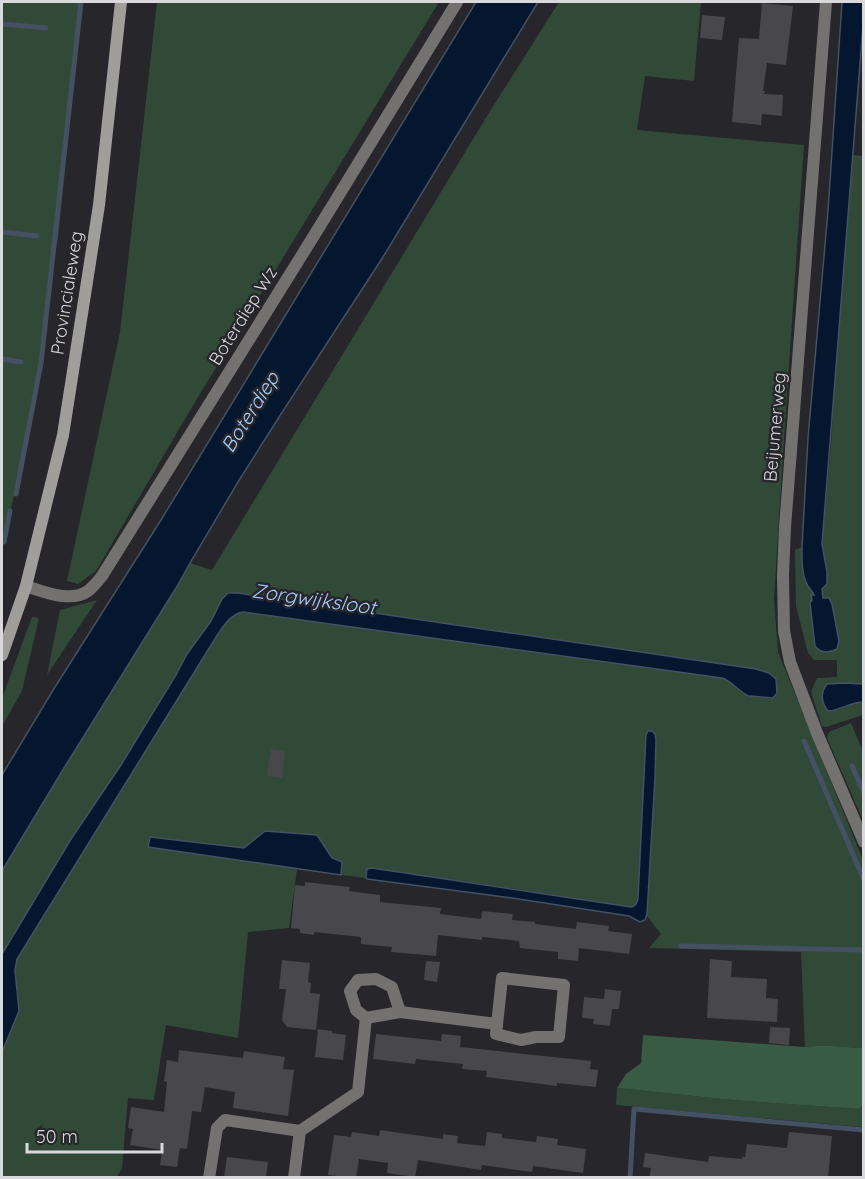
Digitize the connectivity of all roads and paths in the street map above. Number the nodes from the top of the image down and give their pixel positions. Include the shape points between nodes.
1 (120, 2) edge
2 (457, 2) edge
3 (826, 2) edge
4 (26, 586) junction
5 (2, 655) edge
6 (864, 842) edge
7 (400, 1012) junction
8 (366, 1018) junction
9 (497, 1024) junction
10 (300, 1131) junction
11 (209, 1178) edge
12 (294, 1178) edge

1 - 4 main road, Provincialeweg via 99,205 63,435
2 - 4 street, Boterdiep Wz via 102,576 88,591 75,597
3 - 6 street, Beijumerweg via 785,527 784,631 806,706
4 - 5 main road, Provincialeweg
7 - 8 street
7 - 8 street via 392,987 376,979 358,980 350,991 356,1010
7 - 9 street
8 - 10 street via 358,1092
9 - 9 street via 502,978 564,985 560,1037 521,1040 496,1034
10 - 11 street via 225,1120 217,1128
10 - 12 street

